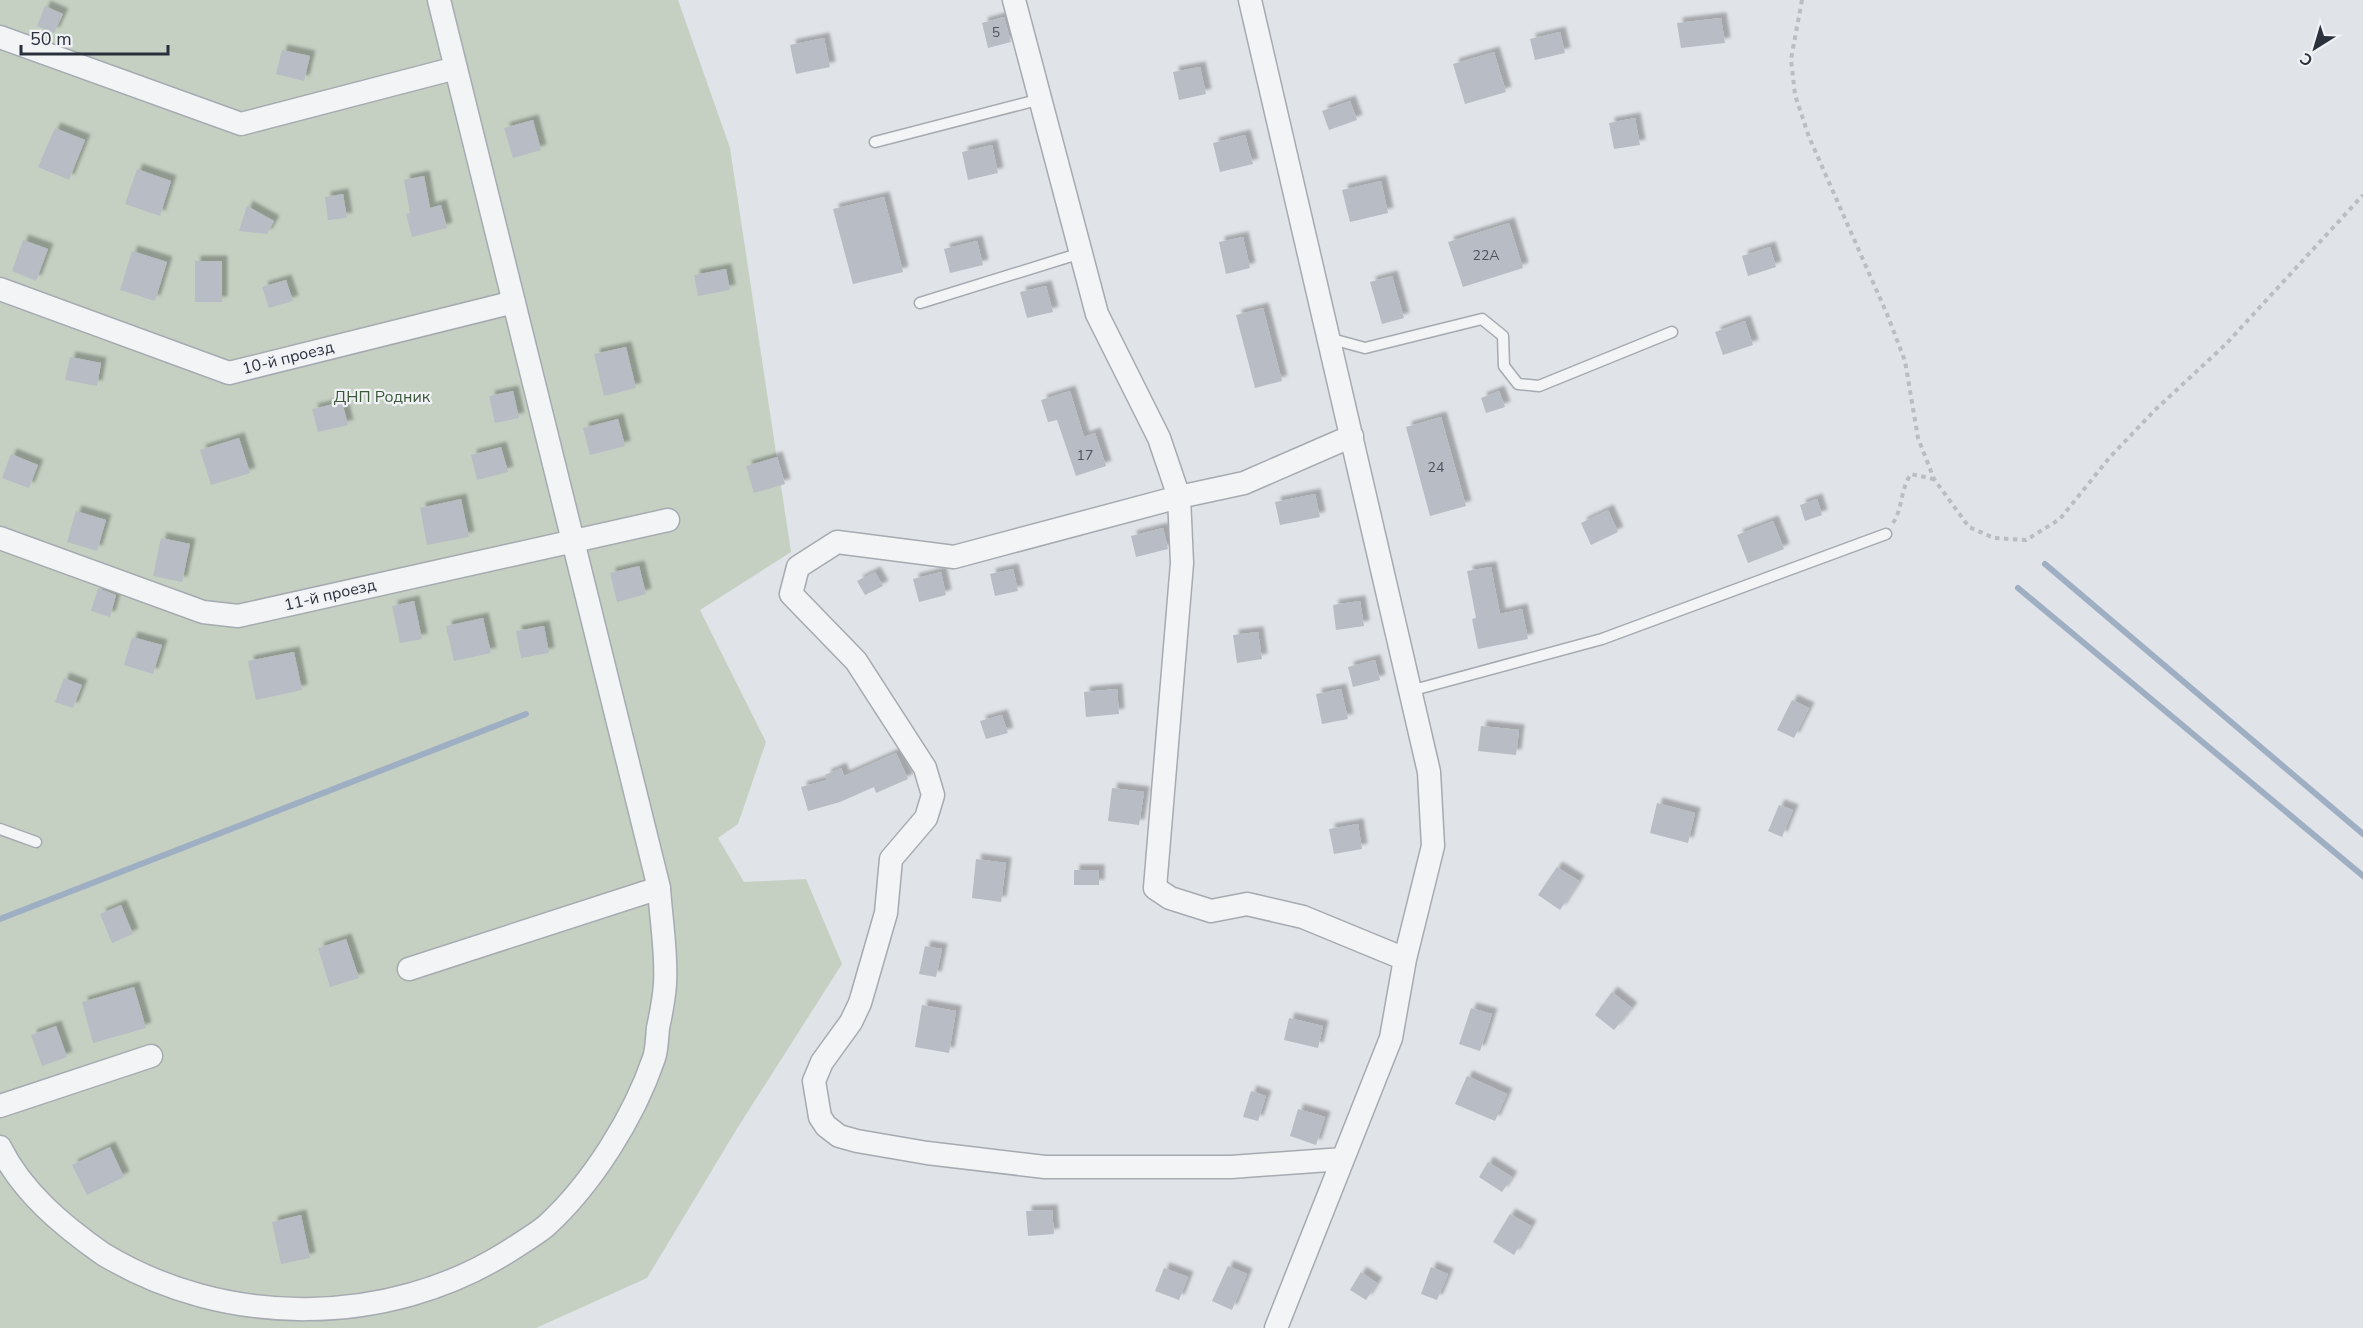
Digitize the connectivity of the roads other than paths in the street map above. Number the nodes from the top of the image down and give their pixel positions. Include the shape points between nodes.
1 (439, 0) edge
2 (1014, 0) edge
3 (1250, 0) edge
4 (0, 37) edge
5 (456, 68) junction
6 (1041, 99) junction
7 (875, 142) dead end
8 (1081, 253) junction
9 (0, 289) edge
10 (514, 302) junction
11 (920, 303) dead end
12 (1672, 332) dead end
13 (1328, 338) junction
14 (1352, 436) junction
15 (1179, 497) junction
16 (668, 519) dead end
17 (1886, 534) road end
18 (0, 538) edge
19 (573, 540) junction
20 (1409, 691) junction
21 (0, 829) edge
22 (36, 842) dead end
23 (659, 888) junction
24 (1405, 959) junction
25 (409, 969) dead end
26 (151, 1056) dead end
27 (0, 1106) edge
28 (0, 1147) edge
29 (1343, 1159) junction
30 (1276, 1328) edge

1 - 5 street
2 - 6 street
3 - 13 street
4 - 5 street via 241,124
5 - 10 street
6 - 7 lane
6 - 8 street
8 - 11 lane
8 - 15 street via 1097,314 1159,438
9 - 10 street, 10-й проезд via 229,373
10 - 19 street
12 - 13 lane via 1539,386 1518,384 1504,366 1503,336 1482,320 1365,348
13 - 14 street
14 - 15 street via 1244,483
14 - 20 street
15 - 24 street via 1182,563 1155,888 1170,898 1211,911 1247,904 1303,917
15 - 29 street via 954,557 837,542 798,567 791,594 856,662 925,768 933,795 926,818 891,859 886,913 860,1003 814,1081 819,1117 839,1136 858,1141 1045,1167 1231,1167
16 - 19 street, 11-й проезд
17 - 20 lane via 1602,639
18 - 19 street, 11-й проезд via 203,612 238,616
19 - 23 street
20 - 24 street via 1429,772 1433,846
21 - 22 lane
23 - 25 street
23 - 28 street via 665,983 654,1057 631,1110 598,1167 546,1226 486,1266 431,1293 372,1310 312,1317 247,1314 189,1298 127,1271 77,1236 29,1191
24 - 29 street via 1391,1038
26 - 27 street
29 - 30 street

